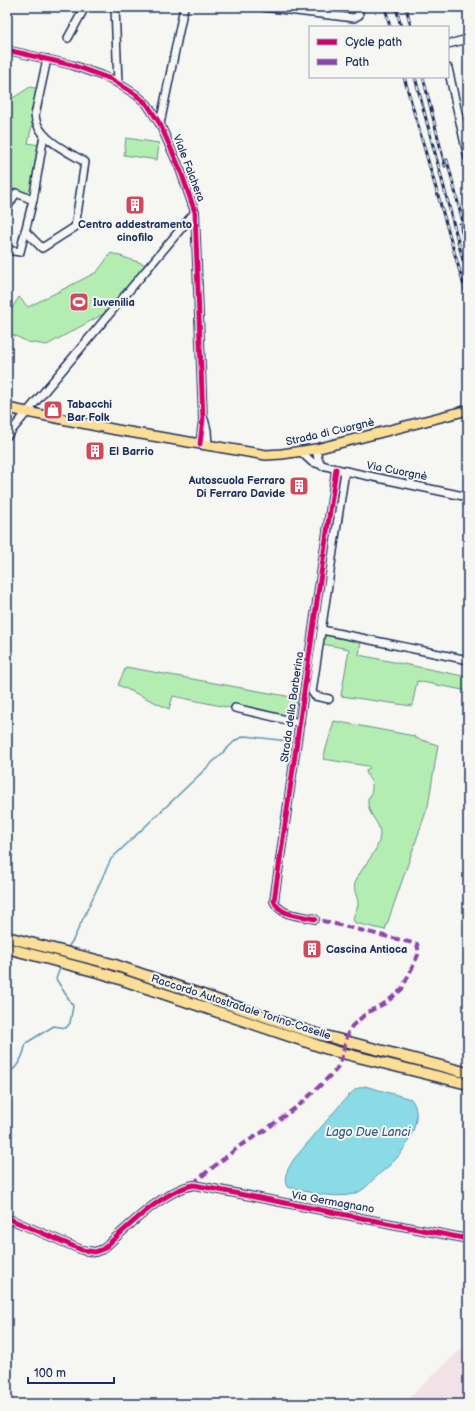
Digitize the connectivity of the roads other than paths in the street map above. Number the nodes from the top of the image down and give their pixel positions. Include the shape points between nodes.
1 (85, 7) edge
2 (115, 7) edge
3 (184, 7) edge
4 (263, 7) edge
5 (358, 7) edge
6 (285, 8) edge
7 (68, 38) dead end
8 (468, 39) edge
9 (449, 44) edge
10 (7, 50) edge
11 (47, 59) junction
12 (449, 72) edge
13 (118, 83) junction
14 (160, 124) junction
15 (44, 135) junction
16 (465, 136) edge
17 (468, 158) edge
18 (7, 192) edge
19 (16, 193) junction
20 (32, 200) junction
21 (7, 208) edge
22 (195, 212) junction
23 (25, 231) junction
24 (7, 250) edge
25 (7, 408) edge
26 (468, 410) edge
27 (27, 412) junction
28 (7, 436) edge
29 (204, 445) junction
30 (316, 449) junction
31 (302, 452) junction
32 (322, 466) junction
33 (336, 470) junction
34 (345, 471) junction
35 (468, 497) edge
36 (322, 630) junction
37 (468, 660) edge
38 (329, 699) dead end
39 (235, 708) dead end
40 (300, 723) junction
41 (315, 918) dead end
42 (7, 937) edge
43 (7, 948) edge
44 (468, 1073) edge
45 (468, 1084) edge
46 (7, 1218) edge
47 (468, 1239) edge

1 - 7 street
2 - 13 street
3 - 14 street
4 - 6 street
5 - 6 street via 359,15 354,18
8 - 9 street
10 - 11 street, Viale Falchera
11 - 13 street, Viale Falchera via 87,69
11 - 15 street via 34,115 35,123
12 - 16 street
13 - 14 street, Viale Falchera via 147,104
14 - 22 street, Viale Falchera
15 - 20 street
15 - 23 street via 85,162 75,227 42,248
16 - 17 street
18 - 19 street
19 - 20 street
19 - 21 street
20 - 23 street
22 - 27 street
22 - 29 street, Viale Falchera
23 - 24 street via 20,252
25 - 27 main road, Strada di Cuorgnè
26 - 30 main road, Strada di Cuorgnè
27 - 28 street
27 - 29 main road, Strada di Cuorgnè
29 - 31 main road, Strada di Cuorgnè via 266,455
30 - 31 main road, Strada di Cuorgnè
30 - 32 street
31 - 32 street, Via Cuorgnè
32 - 33 street, Via Cuorgnè
33 - 34 street, Via Cuorgnè
33 - 40 street, Strada della Barberina
34 - 35 street, Via Cuorgnè
34 - 36 street, Strada della Barberina
36 - 37 street
36 - 38 street, Strada della Barberina via 312,692 315,696
39 - 40 street
40 - 41 street, Strada della Barberina via 274,901 277,908 285,913
42 - 44 highway, Raccordo Autostradale Torino-Caselle via 112,964 338,1040
43 - 45 highway, Raccordo Autostradale Torino-Caselle via 105,974 334,1051
46 - 47 street, Via Germagnano via 82,1250 95,1252 103,1249 153,1207 184,1187 194,1185

